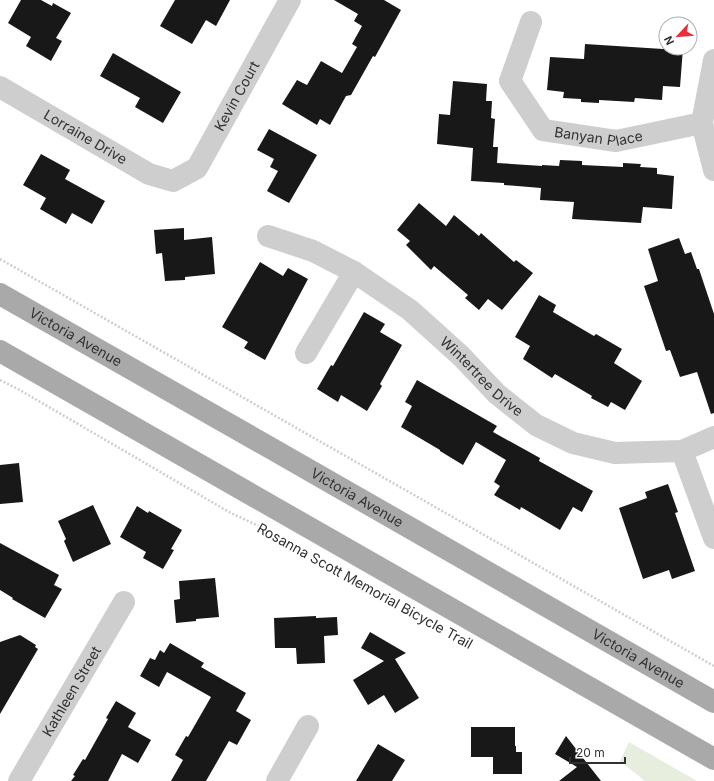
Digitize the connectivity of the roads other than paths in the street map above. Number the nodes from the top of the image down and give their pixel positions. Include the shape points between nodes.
1 (290, 0) edge
2 (531, 22) dead end
3 (714, 60) edge
4 (0, 87) edge
5 (702, 123) junction
6 (714, 170) edge
7 (173, 181) joint
8 (268, 236) dead end
9 (354, 272) junction
10 (0, 294) edge
11 (0, 351) edge
12 (306, 353) dead end
13 (714, 437) edge
14 (682, 450) junction
15 (714, 538) edge
16 (124, 602) dead end
17 (714, 702) edge
18 (308, 726) dead end
19 (714, 759) edge
20 (19, 781) edge
21 (276, 781) edge

1 - 7 street, Kevin Court via 197,168
2 - 5 street, Banyan Place via 510,81 543,130 616,141
3 - 5 street
4 - 7 street, Lorraine Drive via 149,174
5 - 6 street
8 - 9 street, Wintertree Drive via 313,251
9 - 12 street
9 - 14 street, Wintertree Drive via 410,310 461,356 497,394 536,425 573,443 615,453
10 - 17 main road, Victoria Avenue
11 - 19 main road
13 - 14 street, Wintertree Drive
14 - 15 street
16 - 20 street, Kathleen Street
18 - 21 street

